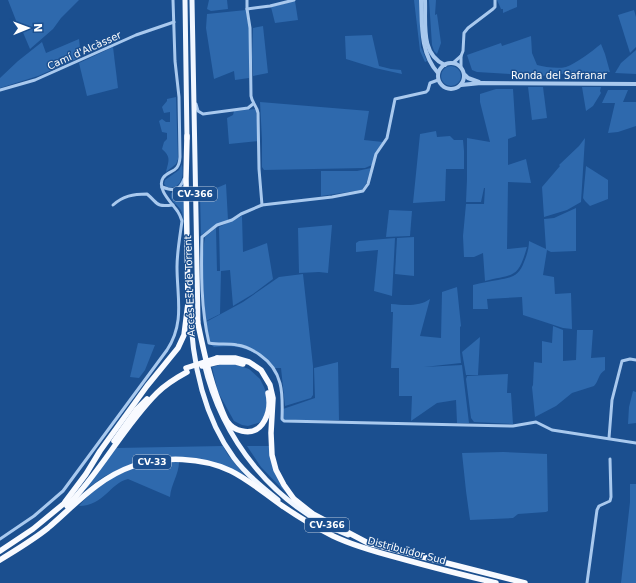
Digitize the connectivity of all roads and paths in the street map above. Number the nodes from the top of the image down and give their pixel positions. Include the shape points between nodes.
1 (173, 0) edge
2 (185, 0) edge
3 (192, 0) edge
4 (247, 0) edge
5 (294, 0) edge
6 (421, 0) edge
7 (425, 0) edge
8 (495, 0) edge
9 (247, 9) junction
10 (174, 22) junction
11 (461, 56) junction
12 (453, 63) junction
13 (445, 65) junction
14 (461, 67) junction
15 (193, 69) junction
16 (438, 73) junction
17 (464, 75) junction
18 (438, 80) junction
19 (481, 83) junction
20 (636, 84) edge
21 (461, 85) junction
22 (0, 90) edge
23 (253, 104) junction
24 (187, 136) junction
25 (186, 176) junction
26 (162, 187) junction
27 (172, 190) junction
28 (168, 199) junction
29 (114, 205) dead end
30 (173, 205) junction
31 (262, 205) junction
32 (197, 319) junction
33 (217, 360) junction
34 (636, 360) edge
35 (187, 370) junction
36 (609, 438) junction
37 (636, 443) edge
38 (610, 459) dead end
39 (65, 502) junction
40 (316, 527) junction
41 (0, 539) edge
42 (368, 543) junction
43 (0, 551) edge
44 (0, 560) edge
45 (496, 583) edge
46 (525, 583) edge
47 (587, 583) edge

1 - 10 street
2 - 24 main road, Accés Est de Torrent / CV-366
3 - 15 main road, Accés Est de Torrent / CV-366
4 - 9 street
5 - 9 street
6 - 16 street via 424,44
7 - 13 street via 428,47 436,60
8 - 11 street via 495,7 464,33
9 - 23 street
10 - 22 street, Camí d'Alcàsser via 136,35 35,80
10 - 26 street via 180,157 178,167 163,178
11 - 12 street
11 - 14 street
12 - 13 street
12 - 14 street
13 - 16 street
14 - 17 street
15 - 23 street via 196,105 198,111 203,114 248,108
15 - 32 main road, Accés Est de Torrent / CV-366
16 - 18 street
17 - 19 street, Ronda del Safranar
17 - 21 street
18 - 21 street via 448,89 455,89
18 - 31 street via 430,83 426,92 395,99 387,138 378,150 368,184 363,191
19 - 20 street, Ronda del Safranar
19 - 21 street, Ronda del Safranar
23 - 31 street via 258,109
24 - 25 highway
24 - 40 main road, Accés Est de Torrent / CV-366 via 193,350 207,405 218,431 234,458 261,486
25 - 27 street via 180,186
25 - 39 highway via 188,303 184,336 178,348 147,386
26 - 27 street
26 - 28 street
27 - 28 street via 168,194
28 - 30 street
29 - 30 street via 125,197 146,194 157,204
30 - 41 street via 182,221 177,265 179,320 174,339 63,491 34,516
31 - 36 street via 217,225 202,237 202,294 209,343 239,345 252,350 266,359 276,370 281,385 284,421 513,426 536,422 552,430
32 - 33 highway via 212,385 228,422 237,430 254,431 264,422 269,408 267,386 257,372 248,366
32 - 42 main road, Accés Est de Torrent / CV-366 via 201,349 216,403 226,425 245,454 289,501 336,530
33 - 35 highway, bridge
33 - 42 highway, Distribuïdor Sud via 235,358 249,362 260,370 270,385 273,398 272,455 284,485 294,499 312,514
34 - 36 street via 622,362 612,400
35 - 39 highway via 170,378 136,410 81,486
35 - 44 highway via 157,392 62,512
36 - 37 street
38 - 47 street via 611,497 610,501 599,506 597,510
39 - 43 highway
40 - 44 highway, CV-33 via 230,470 184,459 160,460 114,474 93,488 47,529
40 - 45 highway, Distribuïdor Sud / CV-33 via 366,549
42 - 46 highway, Distribuïdor Sud

